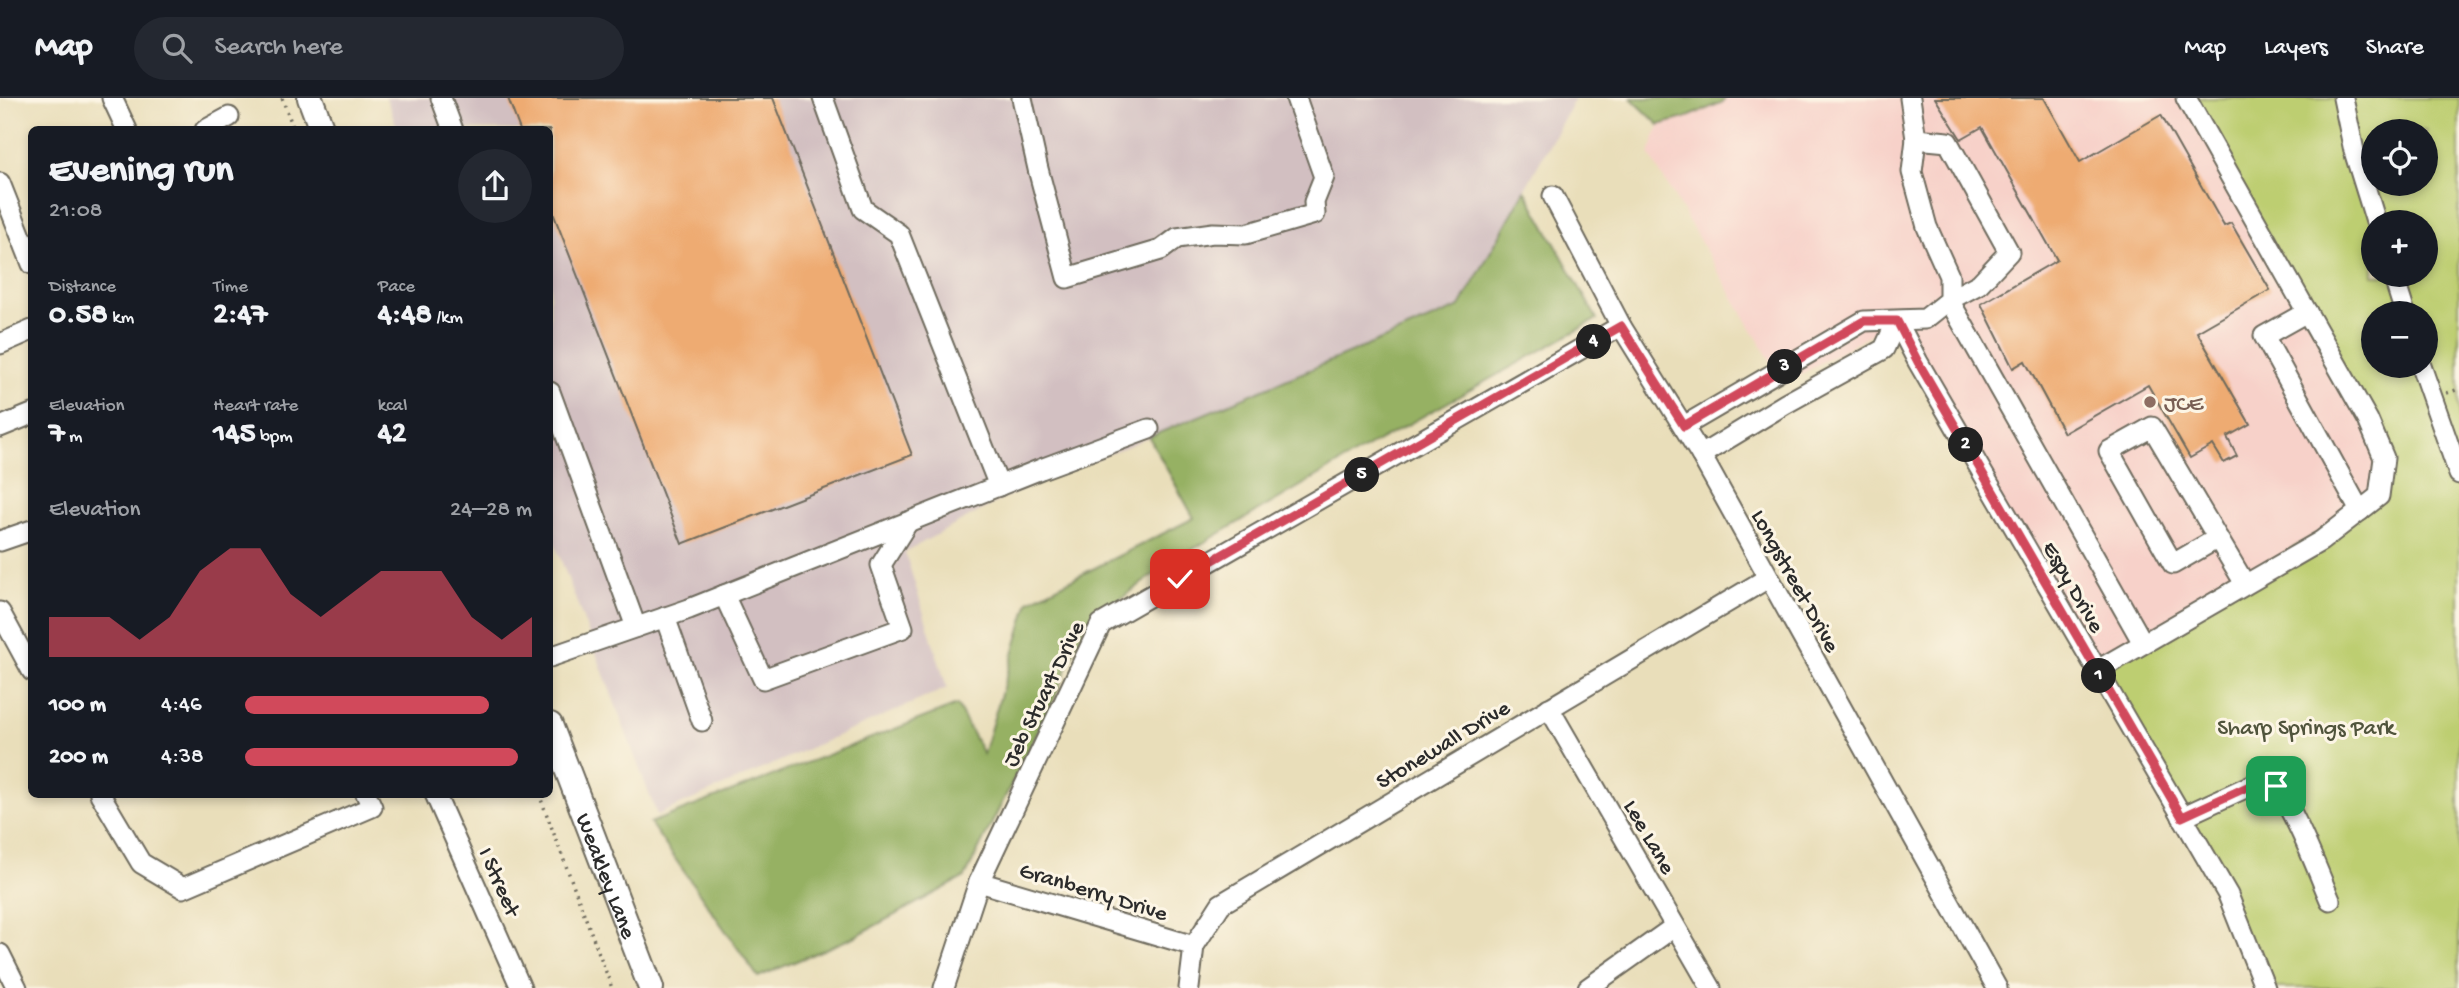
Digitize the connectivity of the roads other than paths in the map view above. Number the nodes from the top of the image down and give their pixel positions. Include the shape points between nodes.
1 (112, 98) edge
2 (310, 98) edge
3 (441, 98) edge
4 (823, 98) edge
5 (1023, 98) edge
6 (1296, 98) edge
7 (1910, 98) edge
8 (2186, 98) edge
9 (2343, 98) edge
10 (229, 117) dead end
11 (125, 126) edge
12 (212, 126) edge
13 (320, 126) edge
14 (452, 126) edge
15 (1916, 139) junction
16 (0, 183) edge
17 (1553, 196) dead end
18 (2372, 210) edge
19 (28, 254) edge
20 (1949, 300) junction
21 (2307, 312) junction
22 (1897, 321) junction
23 (1621, 326) junction
24 (28, 332) edge
25 (0, 344) edge
26 (2425, 378) edge
27 (553, 400) edge
28 (28, 416) edge
29 (1684, 426) junction
30 (0, 427) edge
31 (1149, 429) dead end
32 (1701, 455) junction
33 (2459, 474) edge
34 (999, 486) junction
35 (2360, 511) junction
36 (908, 523) junction
37 (28, 531) edge
38 (2218, 538) junction
39 (0, 541) edge
40 (1768, 578) junction
41 (2245, 584) junction
42 (724, 595) junction
43 (0, 611) edge
44 (665, 617) junction
45 (636, 627) junction
46 (2143, 643) junction
47 (553, 656) edge
48 (28, 664) edge
49 (2096, 671) junction
50 (1549, 708) junction
51 (702, 721) dead end
52 (553, 733) edge
53 (102, 798) edge
54 (368, 798) edge
55 (437, 798) edge
56 (2182, 817) junction
57 (979, 882) junction
58 (2330, 900) dead end
59 (1674, 927) junction
60 (1194, 946) junction
61 (0, 954) edge
62 (17, 988) edge
63 (521, 988) edge
64 (651, 988) edge
65 (944, 988) edge
66 (1189, 988) edge
67 (1588, 988) edge
68 (1712, 988) edge
69 (1997, 988) edge
70 (2264, 988) edge

1 - 11 street
2 - 13 main road
3 - 14 street
4 - 34 street via 863,209 899,234
5 - 6 street via 1067,278 1161,250 1177,238 1246,234 1315,214 1314,202 1324,177
7 - 15 street
8 - 21 street
9 - 18 street
10 - 12 street
15 - 20 street via 1912,172 1927,228 1949,276
15 - 20 street via 1948,142 2009,252 1979,284
16 - 19 street
17 - 23 street, Longstreet Drive
20 - 22 street via 1925,319
20 - 46 street
21 - 35 street via 2368,420 2384,458 2379,496
21 - 35 street via 2264,336
22 - 29 street via 1864,321
22 - 32 street via 1884,349
22 - 49 street, Espy Drive
23 - 29 street, Longstreet Drive
23 - 57 street, Jeb Stuart Drive via 1101,624
24 - 25 street
26 - 33 street
27 - 45 street
28 - 30 street
29 - 32 street, Longstreet Drive
31 - 34 street
32 - 40 street, Longstreet Drive
34 - 36 street
35 - 41 street via 2321,541
36 - 42 street
36 - 42 street via 881,565 903,628 763,679
37 - 39 street
38 - 38 street via 2152,427 2109,451 2173,564
38 - 41 street
40 - 50 street, Stonewall Drive
40 - 69 street, Longstreet Drive
41 - 46 street
42 - 44 street
43 - 48 street
44 - 45 street
44 - 51 street
45 - 47 street
46 - 49 street
49 - 56 street, Espy Drive
50 - 59 street, Lee Lane
50 - 60 street, Stonewall Drive via 1221,904
52 - 64 main road, Weakley Lane
53 - 54 street via 141,863 183,888 372,807
55 - 63 street, I Street
56 - 58 street via 2269,780 2286,802
56 - 70 street, Espy Drive via 2228,895
57 - 60 street, Granberry Drive
57 - 65 street, Jeb Stuart Drive
59 - 67 street
59 - 68 street, Lee Lane
60 - 66 street, Stonewall Drive
61 - 62 street

